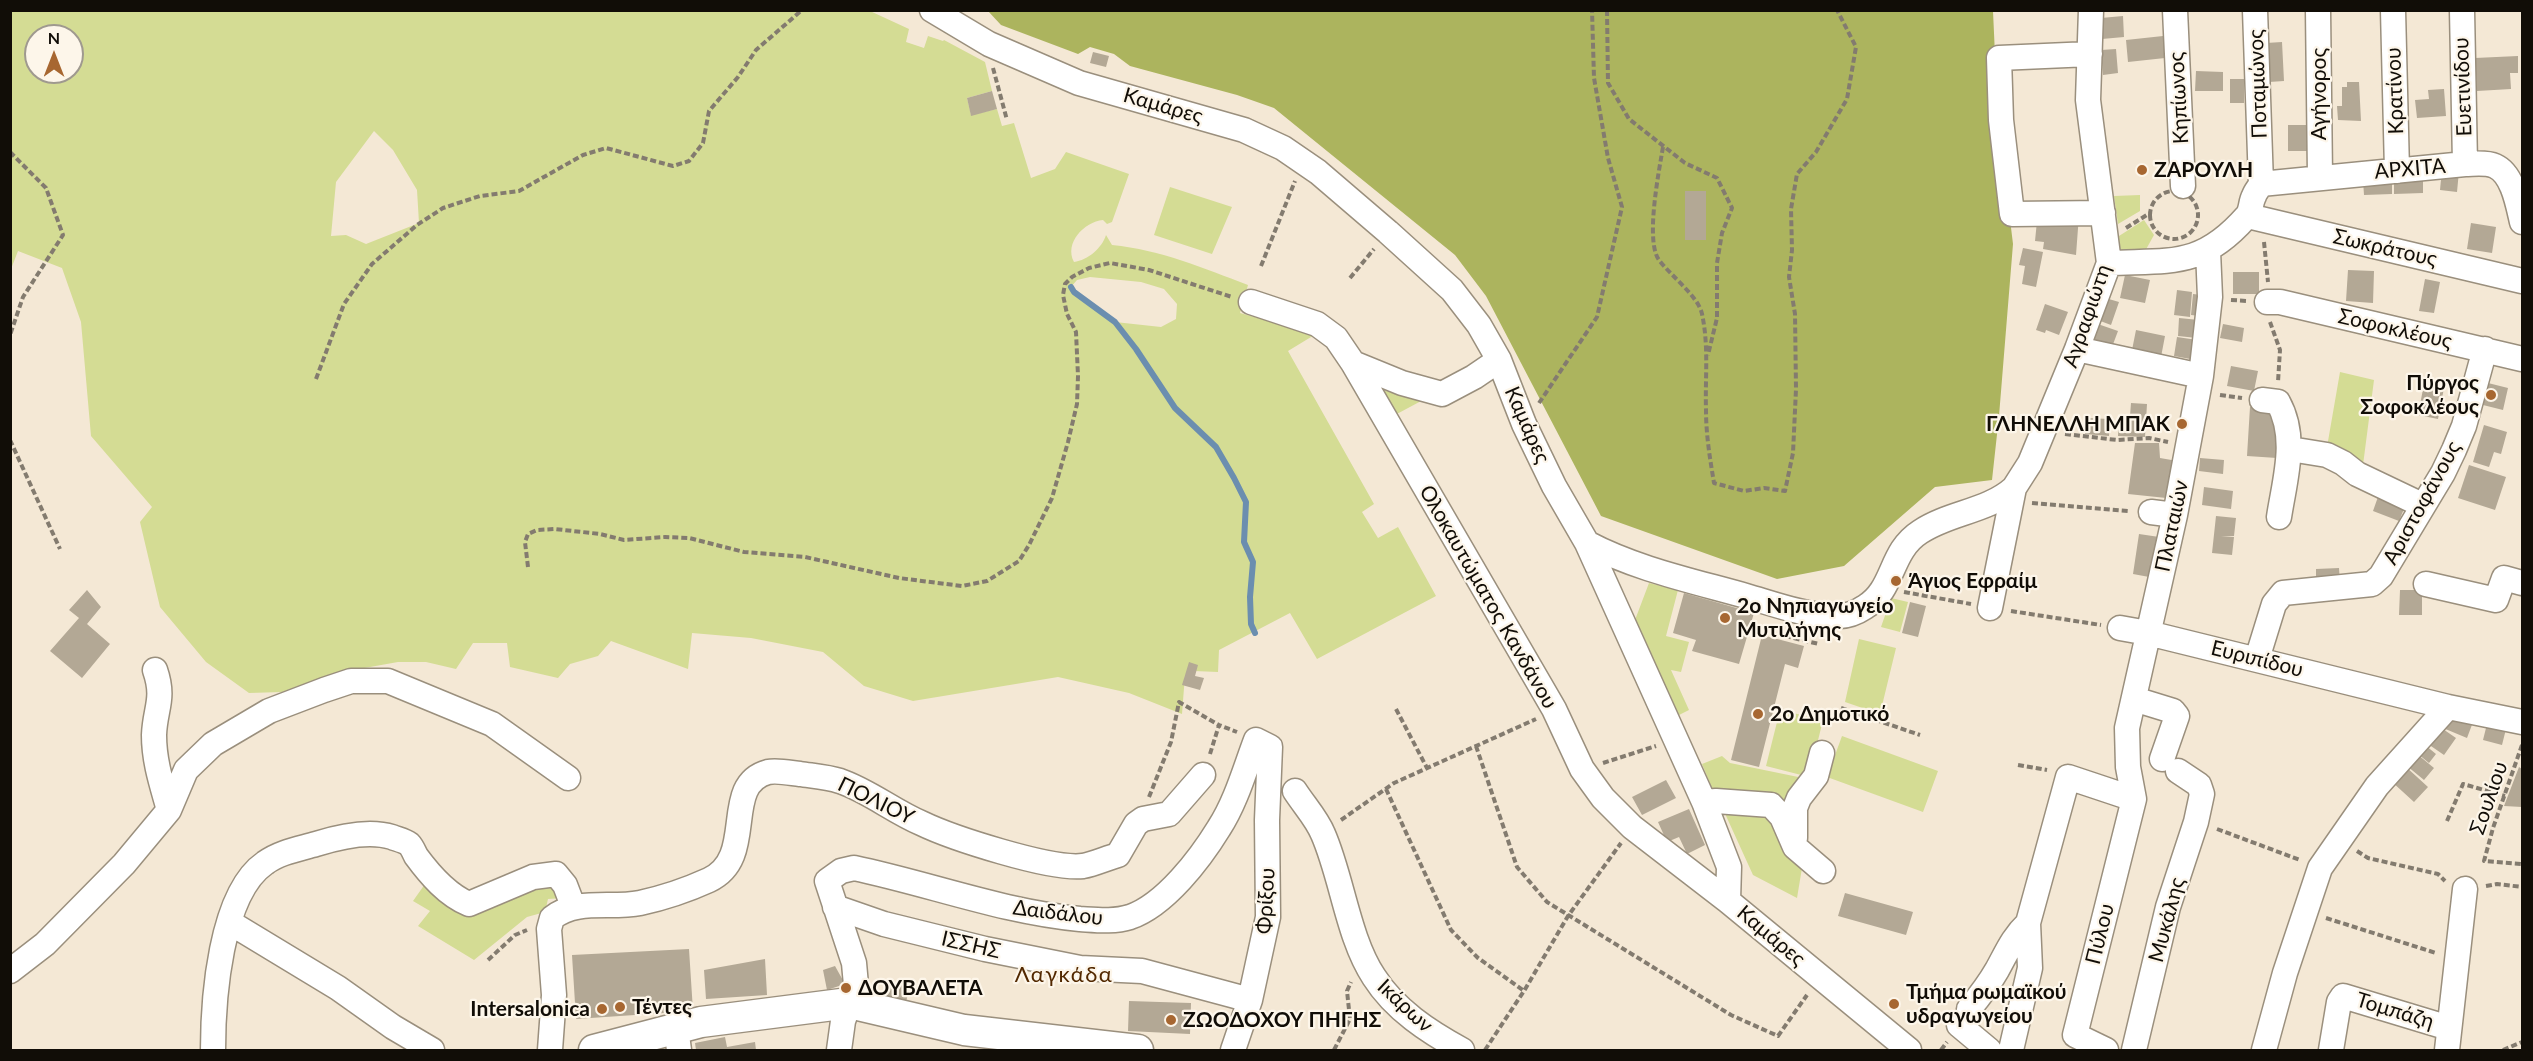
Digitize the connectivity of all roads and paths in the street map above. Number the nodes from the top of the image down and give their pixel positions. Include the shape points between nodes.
1 (802, 10) edge
2 (932, 10) edge
3 (1593, 10) edge
4 (1607, 10) edge
5 (1837, 10) edge
6 (2091, 10) edge
7 (2175, 10) edge
8 (2255, 10) edge
9 (2318, 10) edge
10 (2393, 10) edge
11 (2462, 10) edge
12 (989, 44) junction
13 (2090, 54) junction
14 (1007, 120) dead end
15 (1663, 147) junction
16 (10, 152) edge
17 (2465, 164) junction
18 (2397, 171) junction
19 (1297, 176) dead end
20 (2319, 177) junction
21 (2261, 184) junction
22 (2183, 186) dead end
23 (2103, 213) junction
24 (2150, 213) junction
25 (2523, 222) edge
26 (2255, 223) junction
27 (2118, 233) dead end
28 (1377, 246) dead end
29 (2208, 251) junction
30 (2109, 262) junction
31 (1261, 266) dead end
32 (1350, 279) dead end
33 (2523, 281) edge
34 (2268, 301) junction
35 (1251, 302) joint
36 (10, 334) edge
37 (2077, 349) junction
38 (2485, 349) junction
39 (1707, 359) junction
40 (2523, 359) edge
41 (1499, 360) junction
42 (1353, 363) junction
43 (2201, 376) junction
44 (316, 379) dead end
45 (2270, 401) joint
46 (1524, 424) junction
47 (2044, 430) junction
48 (10, 440) edge
49 (2188, 447) junction
50 (2290, 449) junction
51 (2012, 495) junction
52 (2422, 505) junction
53 (2151, 513) joint
54 (2175, 515) junction
55 (2279, 517) dead end
56 (1587, 543) junction
57 (60, 549) dead end
58 (528, 567) dead end
59 (2523, 583) edge
60 (2426, 584) dead end
61 (1903, 592) dead end
62 (1990, 608) junction
63 (2120, 628) joint
64 (2148, 633) junction
65 (1785, 636) dead end
66 (1819, 644) dead end
67 (2257, 659) junction
68 (155, 670) dead end
69 (2134, 699) junction
70 (2448, 706) junction
71 (1841, 708) dead end
72 (1396, 709) dead end
73 (1554, 709) junction
74 (2523, 722) edge
75 (1219, 725) junction
76 (1920, 735) dead end
77 (1676, 739) junction
78 (1263, 743) junction
79 (2523, 745) edge
80 (1476, 746) junction
81 (1822, 753) dead end
82 (2019, 765) dead end
83 (1427, 768) junction
84 (1582, 769) junction
85 (1203, 775) joint
86 (2068, 777) junction
87 (568, 778) dead end
88 (1386, 789) junction
89 (1295, 791) dead end
90 (2505, 796) junction
91 (2134, 799) junction
92 (1704, 802) junction
93 (1144, 808) dead end
94 (169, 810) junction
95 (2447, 821) dead end
96 (2196, 822) junction
97 (1632, 827) junction
98 (1323, 832) junction
99 (1795, 847) junction
100 (2523, 864) edge
101 (2320, 868) junction
102 (1823, 871) dead end
103 (2465, 889) dead end
104 (1728, 901) junction
105 (573, 906) junction
106 (835, 907) junction
107 (2306, 911) junction
108 (1568, 916) junction
109 (552, 918) junction
110 (229, 922) junction
111 (2028, 922) junction
112 (1362, 950) junction
113 (2457, 959) junction
114 (488, 960) dead end
115 (10, 971) edge
116 (1820, 978) junction
117 (1524, 992) junction
118 (1250, 1000) junction
119 (849, 1003) junction
120 (677, 1039) edge
121 (2448, 1039) edge
122 (2072, 1042) edge
123 (2523, 1042) edge
124 (213, 1050) edge
125 (432, 1050) edge
126 (550, 1050) edge
127 (594, 1050) edge
128 (839, 1050) edge
129 (1138, 1050) edge
130 (1233, 1050) edge
131 (1334, 1050) edge
132 (1462, 1050) edge
133 (1485, 1050) edge
134 (1909, 1050) edge
135 (1989, 1050) edge
136 (2011, 1050) edge
137 (2106, 1050) edge
138 (2134, 1050) edge
139 (2264, 1050) edge
140 (2331, 1050) edge
141 (2503, 1050) edge

1 - 44 path via 756,50 709,111 703,143 689,161 673,166 606,148 583,155 519,191 480,196 443,208 417,225 372,264 344,304
2 - 12 street, Καμάρες
3 - 46 path via 1594,78 1608,158 1622,207 1597,317
4 - 15 path via 1608,83 1629,119
5 - 39 path via 1856,47 1847,99 1816,152 1797,174 1791,209 1789,277 1795,314 1796,389 1793,453 1785,491 1744,491 1714,483 1706,411
6 - 13 street, Αγραφιώτη
7 - 22 street, Κηπίωνος
8 - 21 street, Ποταμώνος
9 - 20 street, Αγήνορος
10 - 18 street, Κρατίνου
11 - 17 street, Ευετινίδου
12 - 14 path
12 - 41 street, Καμάρες via 1079,83 1244,130 1283,148 1318,172 1452,291 1479,325
13 - 23 street, Αγραφιώτη via 2088,100
13 - 23 street via 1999,58 2001,120 2012,214
15 - 39 path via 1653,236 1658,258 1702,311
15 - 39 path via 1685,163 1718,178 1731,208 1722,233 1718,318
16 - 36 path via 46,188 63,235 23,297
17 - 18 street, ΑΡΧΙΤΑ
17 - 25 street, ΑΡΧΙΤΑ via 2488,164 2501,170 2514,192
18 - 20 street, ΑΡΧΙΤΑ
19 - 31 path
20 - 21 street, ΑΡΧΙΤΑ
21 - 26 street, Ποταμώνος via 2253,196
23 - 30 street, Αγραφιώτη
24 - 24 path via 2155,231 2170,239 2194,229 2198,212 2190,197 2174,190 2158,196
24 - 27 path
26 - 29 street, Ποταμώνος
26 - 33 street, Σωκράτους
26 - 34 path
28 - 32 path
29 - 30 street, Ποταμώνος via 2183,260
29 - 43 street, Πλαταιών via 2210,297
30 - 37 street, Αγραφιώτη
34 - 38 street, Σοφοκλέους
34 - 45 path via 2267,316 2280,350
35 - 42 street, Ολοκαυτώματος Κανδάνου via 1317,324 1336,338
35 - 58 path via 1110,262 1072,277 1063,296 1076,332 1078,376 1077,404 1068,442 1052,498 1029,545 1019,561 987,581 962,586 805,557 744,552 689,538 624,540 555,529 528,534
37 - 43 street
37 - 47 street, Αγραφιώτη
38 - 40 street, Σοφοκλέους
38 - 52 street, Αριστοφάνους via 2464,426 2444,473
41 - 42 street via 1442,394
41 - 46 street, Καμάρες
42 - 73 street, Ολοκαυτώματος Κανδάνου
43 - 49 street, Πλαταιών
45 - 50 street via 2286,416
46 - 56 street, Καμάρες
47 - 49 path via 2106,439 2149,438
47 - 51 street, Αγραφιώτη
48 - 57 path
49 - 54 street, Πλαταιών
50 - 52 street via 2327,455
50 - 55 street
51 - 53 path
51 - 56 street via 1938,522 1910,540 1900,550 1880,595 1848,615 1834,616 1759,599 1614,557
51 - 62 street, Αγραφιώτη
52 - 67 street, Αριστοφάνους via 2381,576 2372,584 2279,596
53 - 54 street
54 - 64 street, Πλαταιών
56 - 77 street, Καμάρες
59 - 60 street via 2504,578 2496,600
61 - 62 path
62 - 63 path
63 - 64 street, Ευριπίδου
64 - 67 street, Ευριπίδου
64 - 69 street, Πλαταιών
65 - 66 path
67 - 70 street, Ευριπίδου
68 - 94 street via 161,697 154,756
69 - 91 street, Πλαταιών via 2126,744
69 - 96 street, Μυκάλης via 2173,711 2177,716 2170,765 2203,790
70 - 74 street, Ευριπίδου
70 - 101 street via 2377,786
71 - 76 path
72 - 83 path
73 - 80 path
73 - 84 street, Ολοκαυτώματος Κανδάνου
75 - 78 path
75 - 85 path
75 - 93 path via 1179,702 1171,742
77 - 84 path
77 - 92 street, Καμάρες
78 - 106 street, Δαιδάλου via 1219,828 1180,879 1154,904 1132,916 1098,920 1012,908 854,868 827,881
78 - 118 street, Φρίξου via 1268,916
79 - 90 path, Σουλίου
80 - 83 path
80 - 108 path via 1517,867 1547,902
81 - 99 street via 1815,776 1795,808
82 - 86 path
83 - 88 path
84 - 97 street, Ολοκαυτώματος Κανδάνου via 1603,798
85 - 105 street, ΠΟΛΙΟΥ via 1169,814 1136,824 1118,855 1082,866 1044,862 952,836 840,781 769,772 757,778 741,799 736,845 722,873 688,889 639,903
86 - 91 street
86 - 111 street
87 - 94 street via 492,724 388,681 351,681 269,711 213,744 186,770
88 - 98 path
88 - 117 path via 1451,930 1478,958
89 - 98 street
90 - 95 path via 2463,784
90 - 100 path, Σουλίου via 2484,861
91 - 122 street, Πύλου
92 - 99 street via 1771,805 1782,817
92 - 104 street, Καμάρες via 1729,867
94 - 115 street via 77,913
96 - 101 path
96 - 138 street, Μυκάλης via 2168,907
97 - 104 street, Ολοκαυτώματος Κανδάνου
97 - 108 path
98 - 112 street
99 - 102 street
101 - 107 street
103 - 113 street
104 - 116 street, Καμάρες
105 - 109 street, ΠΟΛΙΟΥ
105 - 110 street via 566,885 556,874 533,877 469,904 442,886 410,845 391,837 365,835 329,839 285,852 264,863 239,893
106 - 118 street, ΙΣΣΗΣ via 884,924 986,949 1080,968 1142,971
106 - 119 street via 854,963 856,985
107 - 113 path
107 - 139 street
108 - 116 path via 1731,1015 1778,1036
108 - 117 path
109 - 114 path via 515,935
109 - 126 street via 549,928 554,995
110 - 124 street via 213,1007
110 - 125 street
111 - 135 street via 2012,940 1964,1017
111 - 136 street via 2030,968
112 - 131 path via 1347,991 1350,1019
112 - 132 street, Ικάρων via 1374,977 1395,1002 1425,1030
113 - 121 street
116 - 134 street, Καμάρες
117 - 133 path
118 - 130 street, Φρίξου
119 - 120 main road via 701,1022
119 - 128 street
119 - 129 main road via 964,1030
120 - 127 main road
121 - 140 street, Τομπάζη via 2353,998 2341,997
122 - 137 street, Πύλου
123 - 141 path

